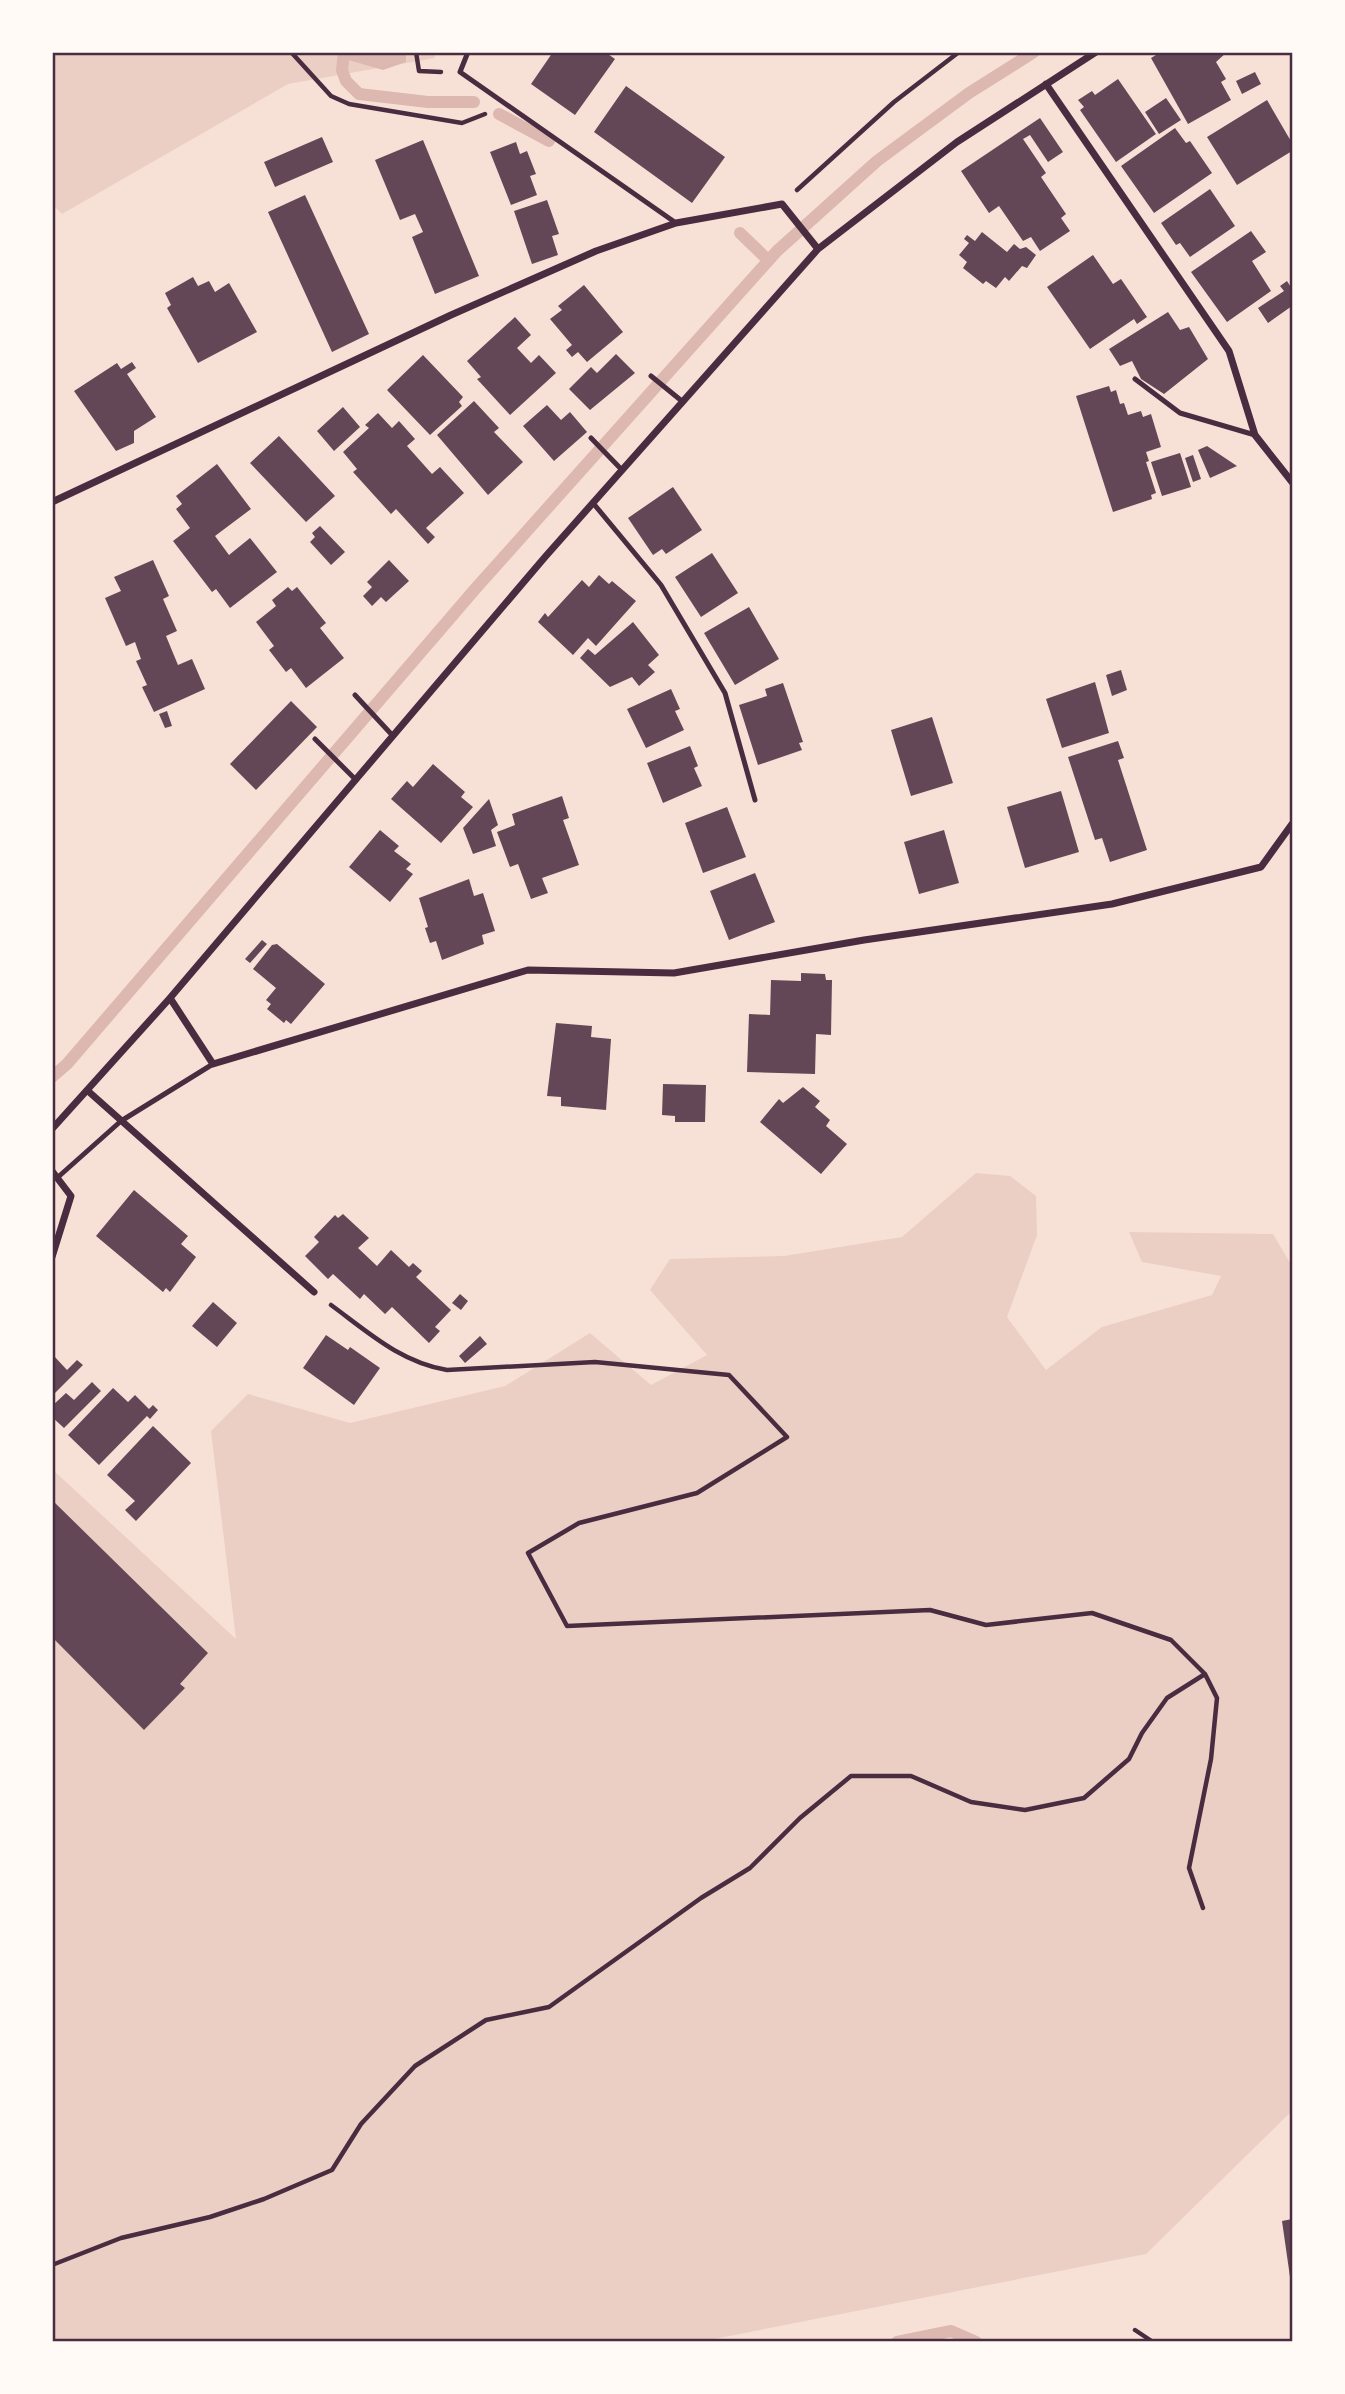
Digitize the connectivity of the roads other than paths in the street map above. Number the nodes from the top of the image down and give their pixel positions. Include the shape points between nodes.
1 (468, 52) edge
2 (1096, 52) edge
3 (1046, 84) junction
4 (676, 223) junction
5 (818, 248) junction
6 (652, 376) dead end
7 (1135, 379) dead end
8 (683, 402) junction
9 (1255, 435) junction
10 (592, 439) dead end
11 (622, 470) junction
12 (1293, 482) edge
13 (52, 502) edge
14 (593, 503) junction
15 (355, 695) dead end
16 (393, 736) junction
17 (315, 739) dead end
18 (356, 780) junction
19 (755, 800) dead end
20 (1293, 824) edge
21 (170, 998) junction
22 (213, 1064) junction
23 (88, 1091) junction
24 (121, 1121) junction
25 (52, 1129) edge
26 (55, 1174) edge
27 (52, 1257) edge
28 (314, 1292) road end

1 - 4 lane via 460,72
2 - 3 street
3 - 5 street via 957,142
3 - 9 street via 1229,351
4 - 5 street via 782,204
4 - 13 street via 596,251 451,315
5 - 8 street
6 - 8 lane
7 - 9 lane via 1180,414
8 - 11 street
9 - 12 street
10 - 11 lane
11 - 14 street
14 - 16 street
14 - 19 lane via 661,585 725,694
15 - 16 lane
16 - 18 street
17 - 18 lane
18 - 21 street
20 - 22 street via 1261,867 1112,904 674,973 528,971
21 - 22 street
21 - 23 street
22 - 24 lane
23 - 24 street
23 - 25 street
24 - 26 lane
24 - 28 street
26 - 27 street via 71,1196

